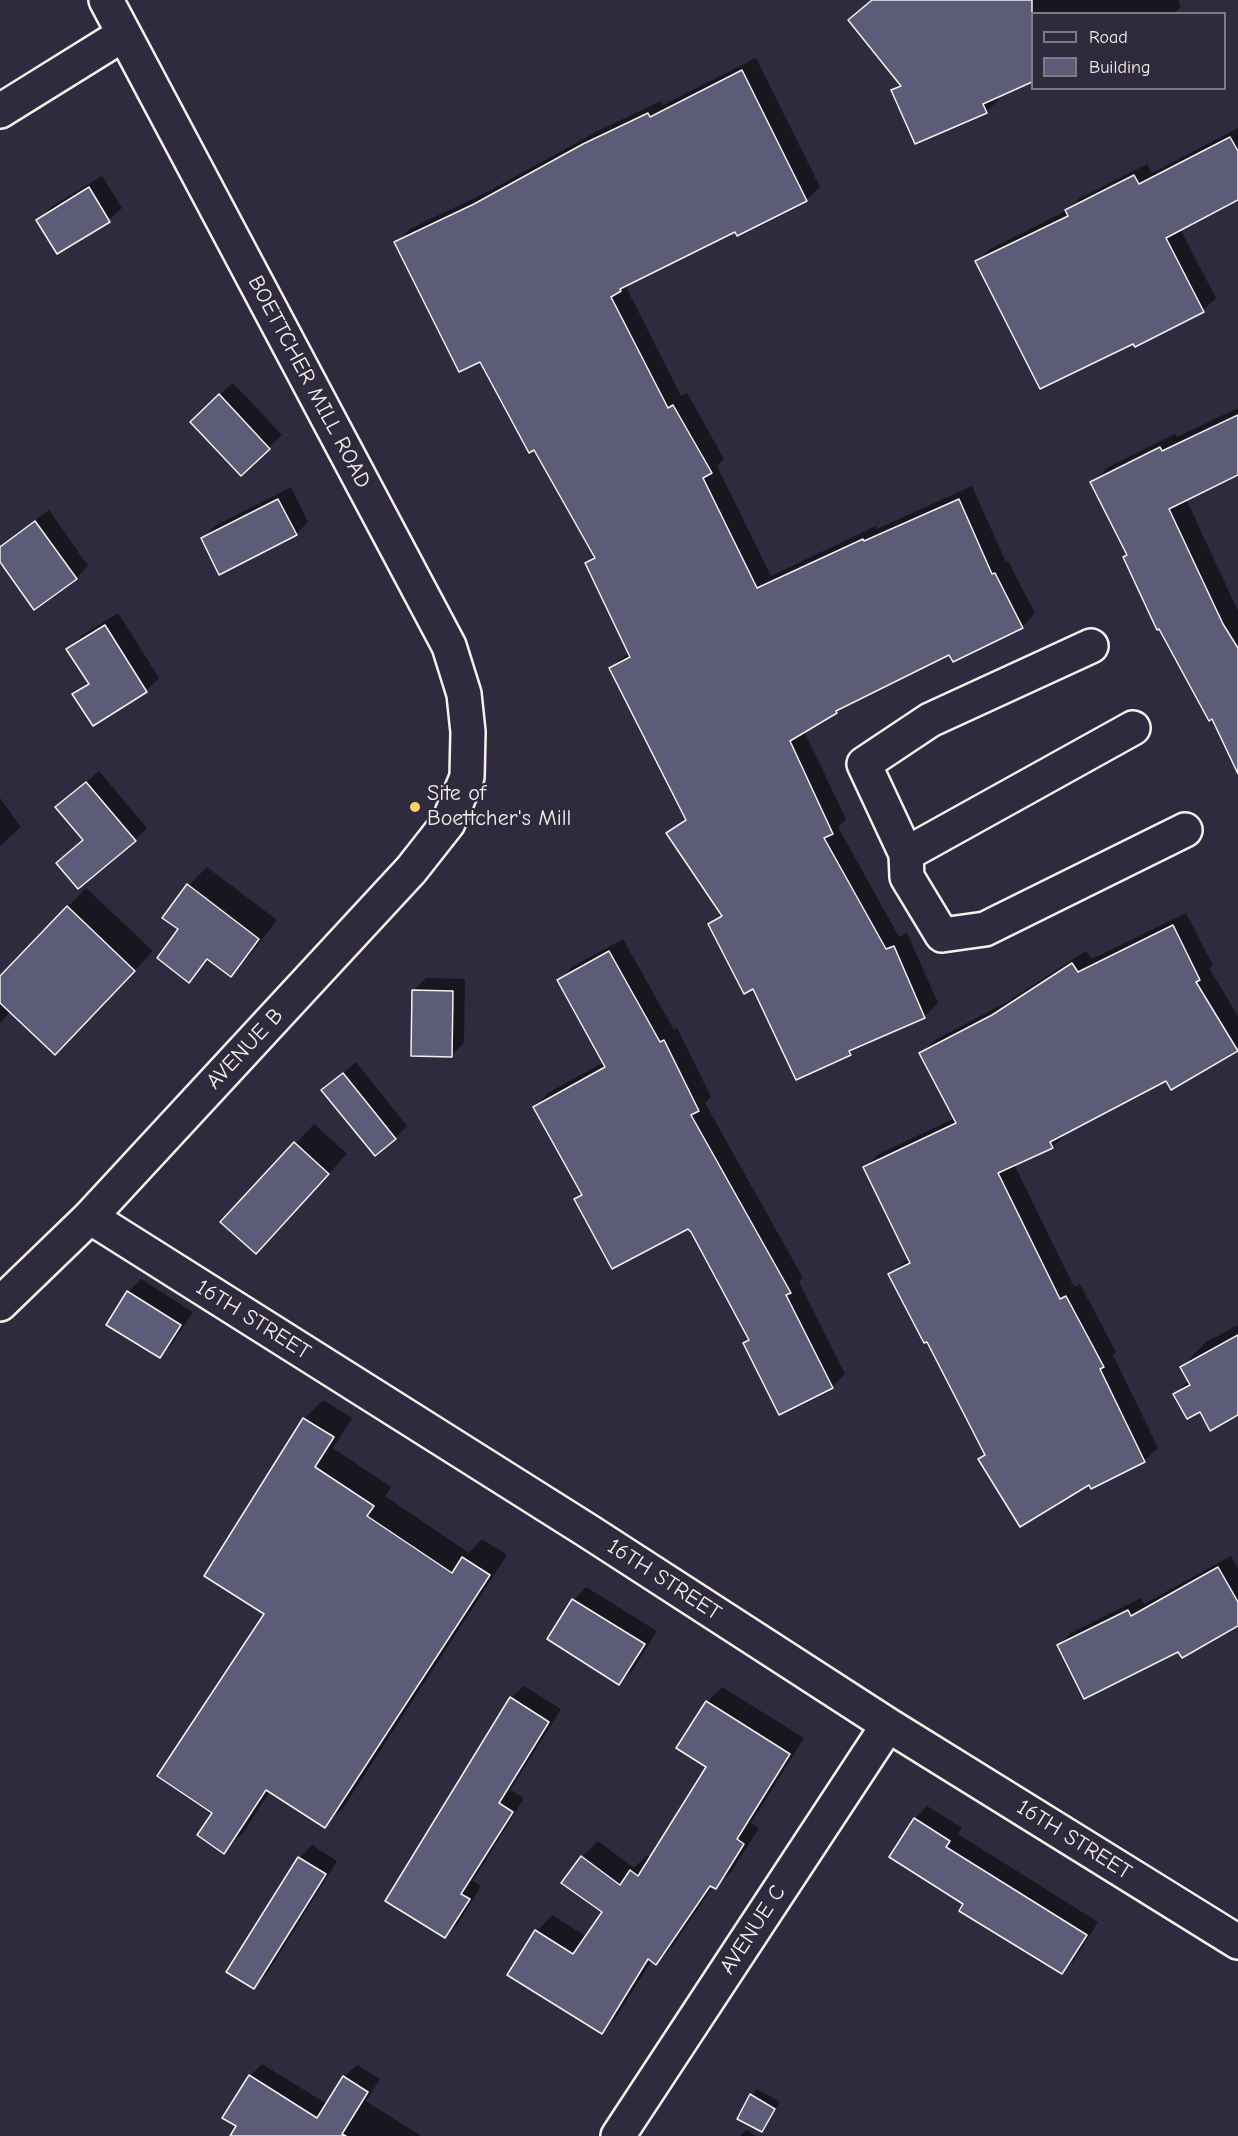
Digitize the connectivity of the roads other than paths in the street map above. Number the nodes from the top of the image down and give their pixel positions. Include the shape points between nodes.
1 (106, 0) edge
2 (124, 34) junction
3 (0, 111) edge
4 (1091, 646) dead end
5 (1133, 728) dead end
6 (467, 777) joint
7 (1185, 830) dead end
8 (906, 854) junction
9 (90, 1217) junction
10 (0, 1304) edge
11 (888, 1725) junction
12 (1238, 1942) edge
13 (618, 2136) edge

1 - 2 street, BOETTCHER MILL ROAD
2 - 3 street
2 - 6 street, BOETTCHER MILL ROAD via 449,646 464,694
4 - 8 street via 930,720 864,765
5 - 8 street
6 - 9 street, AVENUE B via 448,823 411,870
7 - 8 street via 984,929 942,935 907,877
9 - 10 street, AVENUE B
9 - 11 street, 16TH STREET
11 - 12 street, 16TH STREET
11 - 13 street, AVENUE C

